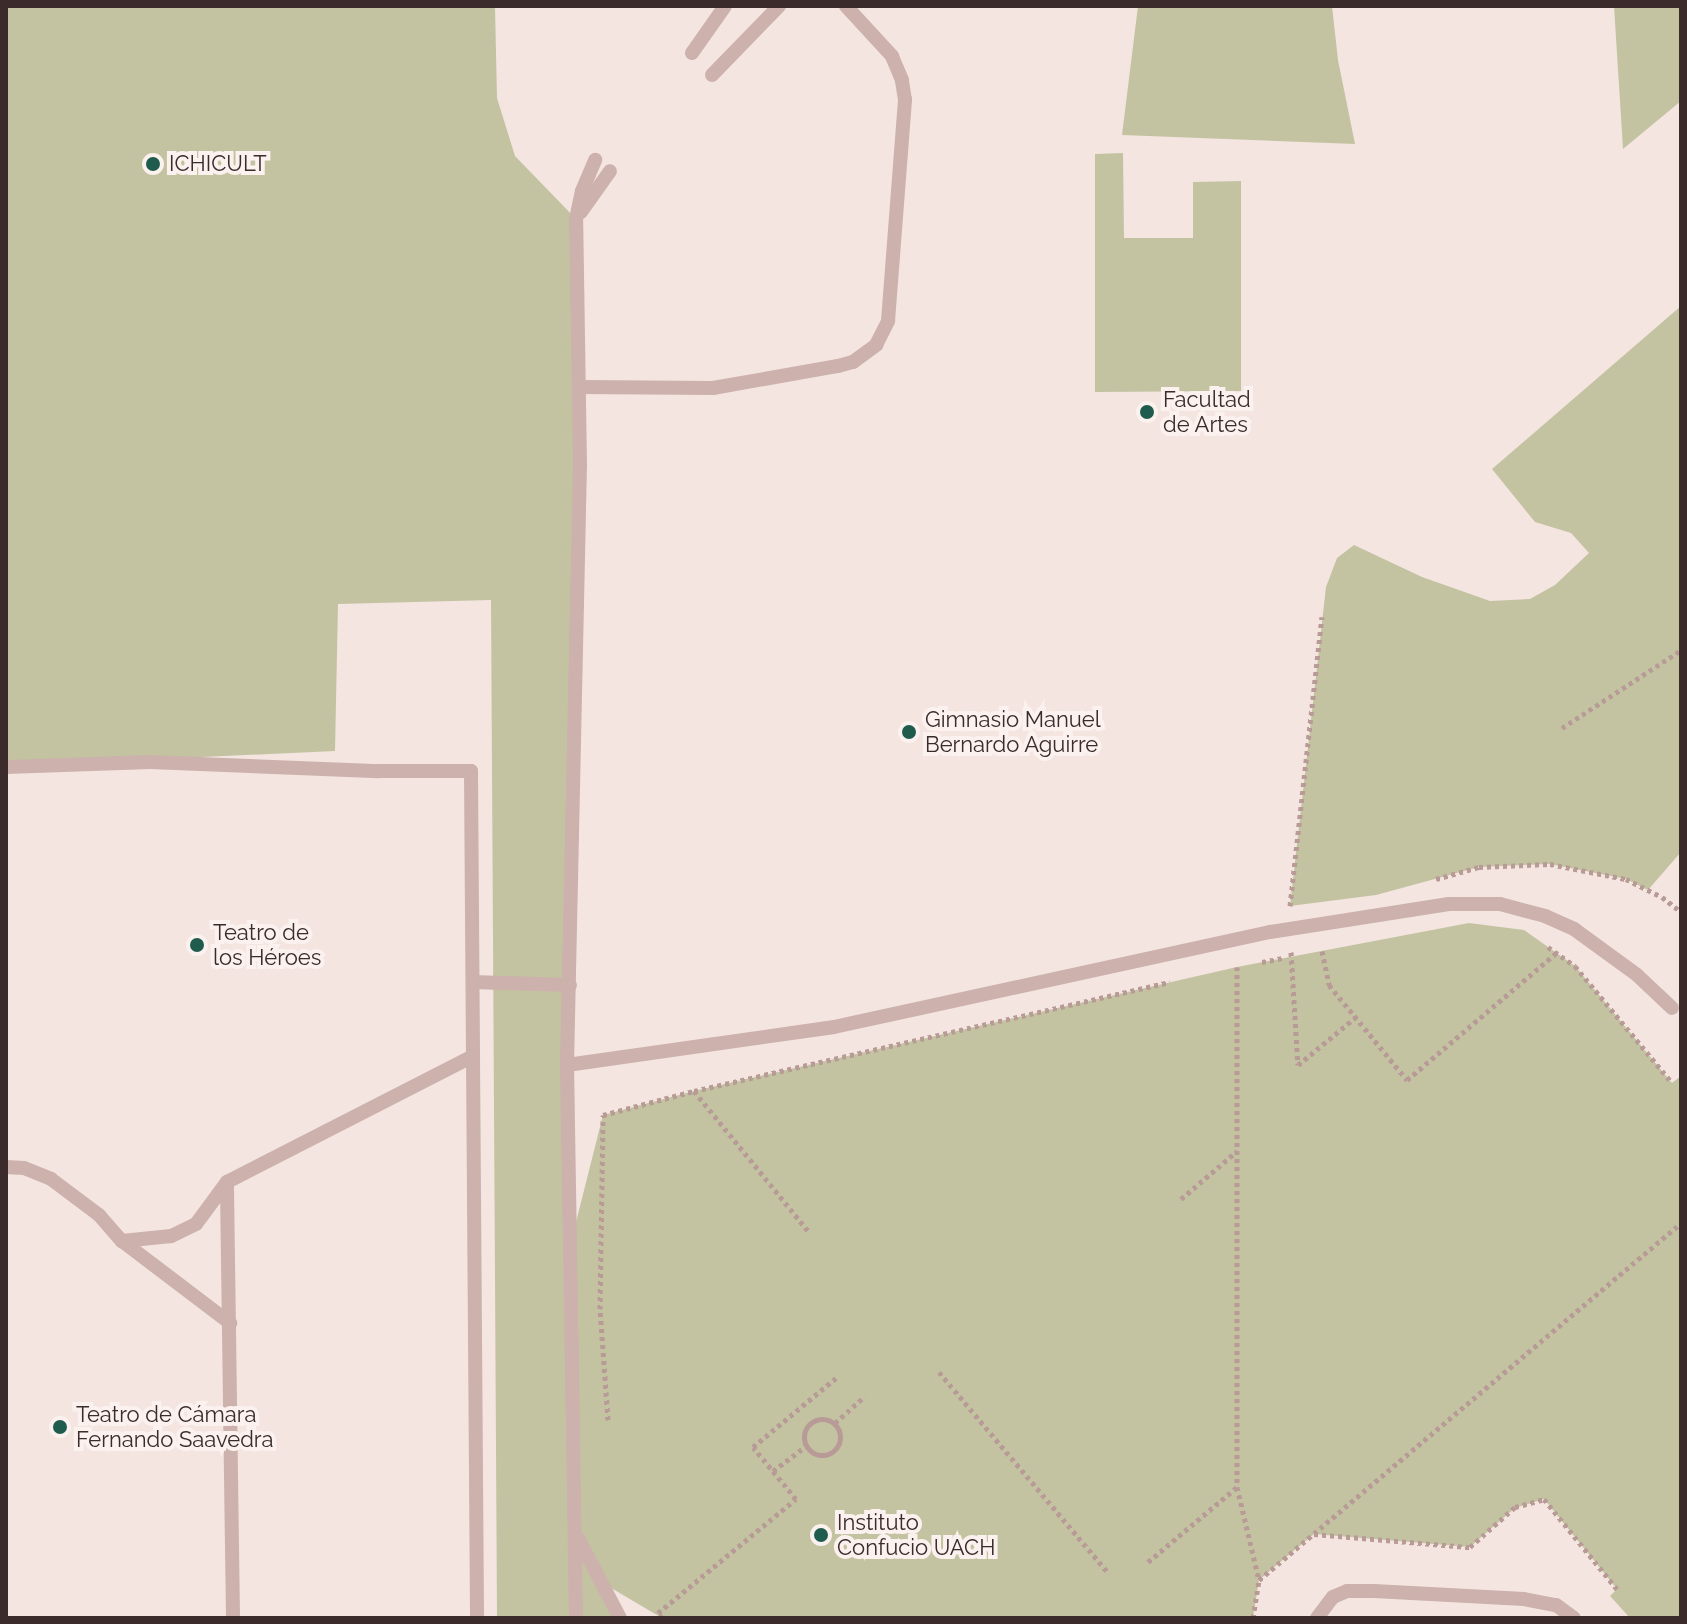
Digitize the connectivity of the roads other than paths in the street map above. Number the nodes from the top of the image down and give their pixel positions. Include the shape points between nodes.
1 (725, 6) edge
2 (779, 6) edge
3 (846, 6) edge
4 (692, 53) dead end
5 (712, 75) dead end
6 (595, 160) dead end
7 (610, 171) dead end
8 (576, 219) junction
9 (579, 387) junction
10 (6, 767) edge
11 (473, 982) junction
12 (570, 985) junction
13 (1672, 1008) dead end
14 (473, 1056) junction
15 (567, 1065) junction
16 (6, 1167) edge
17 (227, 1182) junction
18 (122, 1241) junction
19 (230, 1323) junction
20 (576, 1534) junction
21 (233, 1618) edge
22 (477, 1618) edge
23 (576, 1618) edge
24 (620, 1618) edge
25 (1317, 1618) edge
26 (1574, 1618) edge

1 - 4 lane
2 - 5 lane
3 - 9 lane via 898,68 905,100 888,321 876,345 838,366 713,388
6 - 8 lane
7 - 8 lane
8 - 9 lane
9 - 12 lane
10 - 11 lane via 150,762 471,771
11 - 12 lane
11 - 14 lane
12 - 15 lane
13 - 15 lane via 1574,929 1500,904 1449,904 1270,932 834,1027
14 - 17 lane
14 - 22 lane
15 - 20 lane
16 - 18 lane via 51,1179 99,1215
17 - 18 lane via 196,1224 171,1236
17 - 19 lane
18 - 19 lane
19 - 21 lane
20 - 23 lane
20 - 24 lane
25 - 26 lane via 1333,1597 1347,1591 1524,1599 1556,1605

